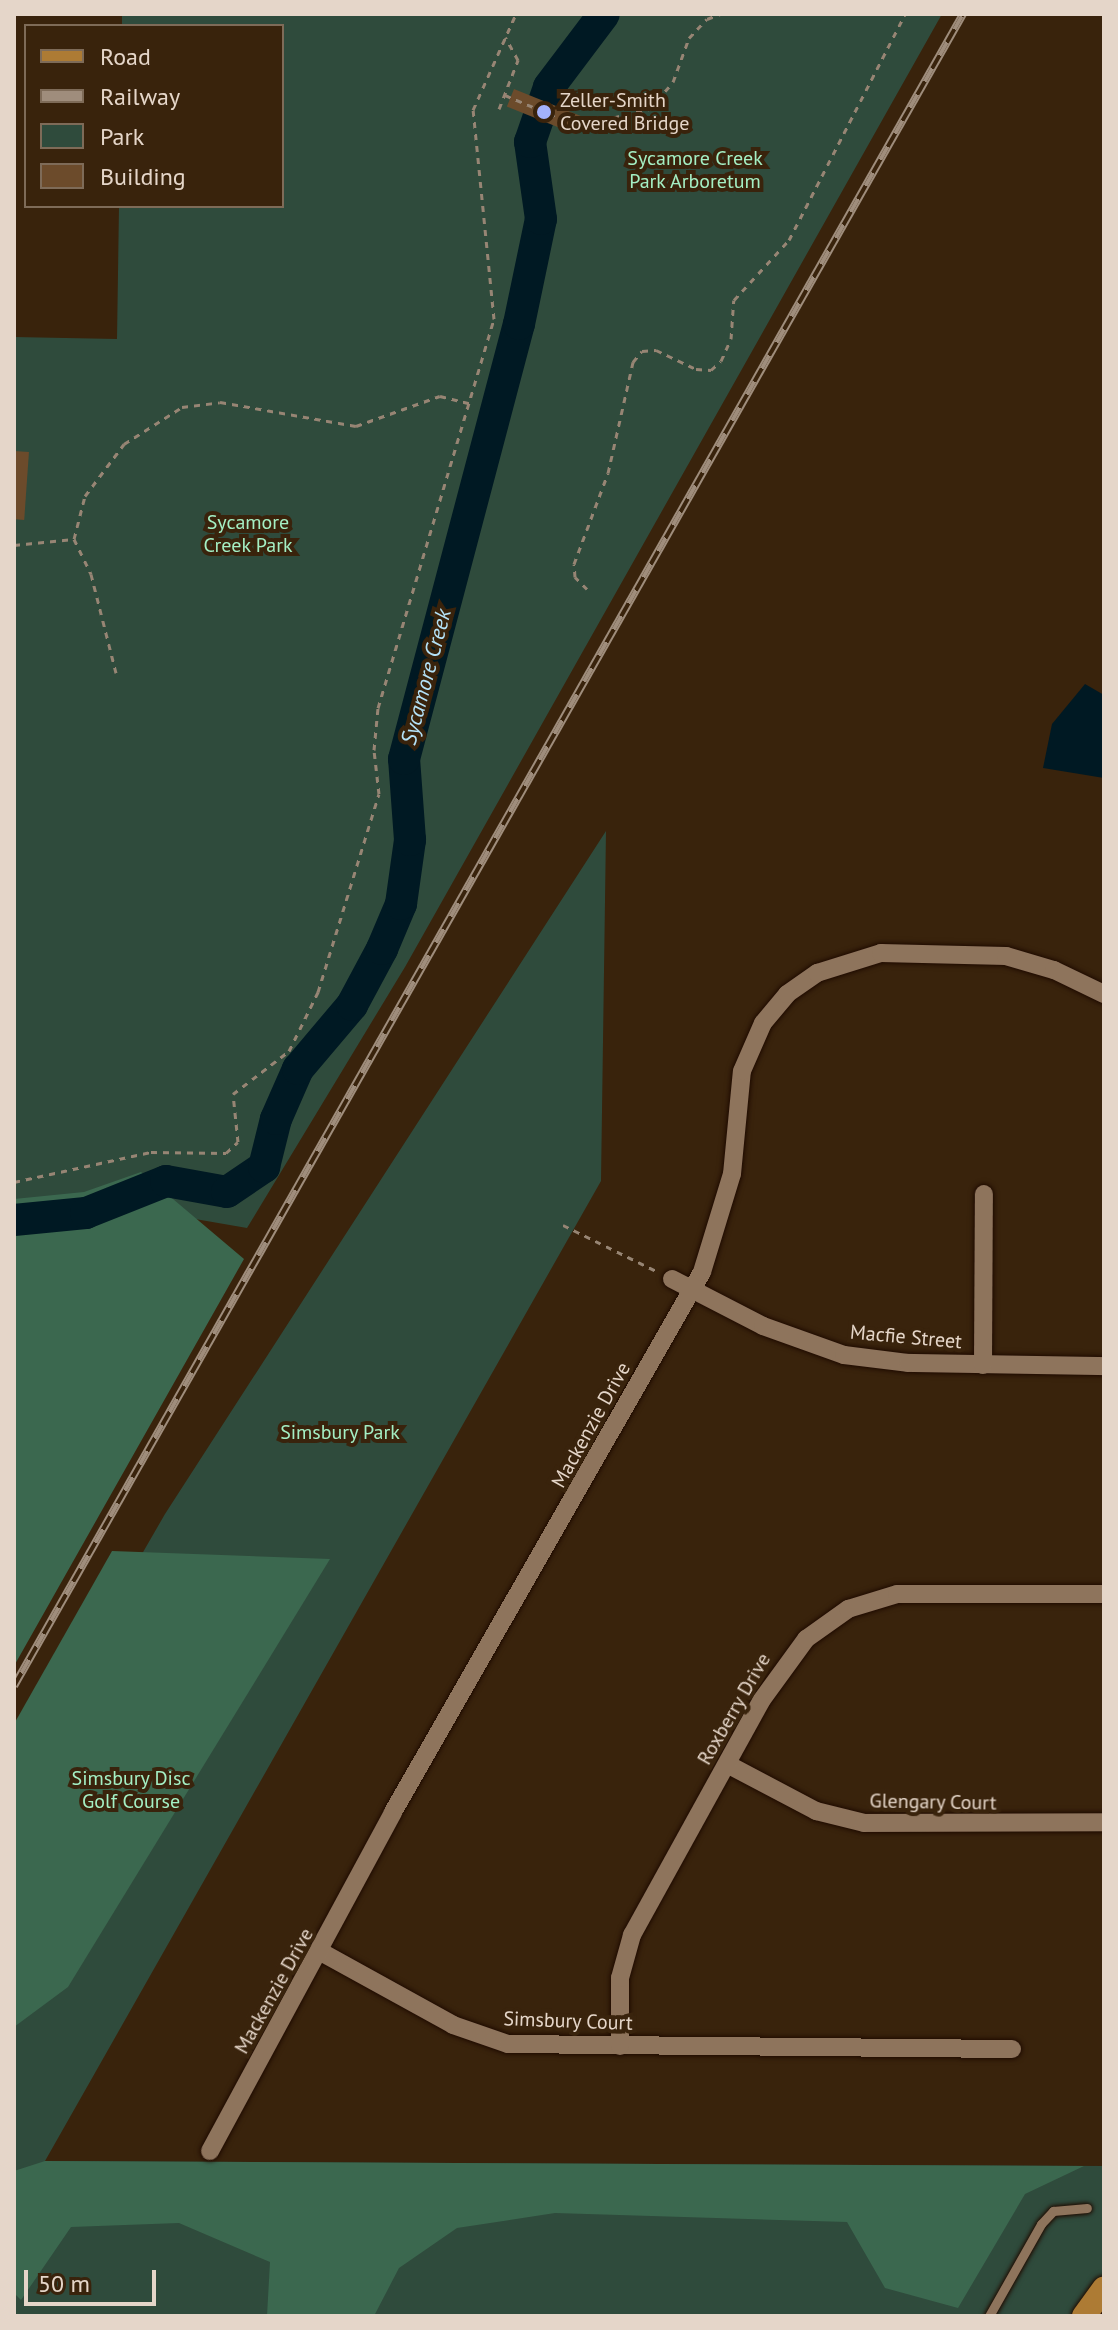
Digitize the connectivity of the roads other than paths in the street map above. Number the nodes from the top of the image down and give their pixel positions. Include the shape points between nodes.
1 (1104, 994) edge
2 (984, 1194) dead end
3 (672, 1279) road end
4 (692, 1290) junction
5 (983, 1365) junction
6 (1104, 1366) edge
7 (1104, 1594) edge
8 (727, 1764) junction
9 (1104, 1822) edge
10 (321, 1952) junction
11 (620, 2046) junction
12 (1012, 2049) dead end
13 (210, 2151) dead end
14 (1087, 2208) dead end
15 (1104, 2288) edge
16 (989, 2316) edge
17 (1084, 2316) edge

1 - 4 street, Mackenzie Drive via 1030,961 955,951 859,956 797,986 750,1046 723,1218
2 - 5 street
3 - 4 street, Macfie Street
4 - 5 street, Macfie Street via 820,1349 883,1361
4 - 10 street, Mackenzie Drive via 393,1812
5 - 6 street, Macfie Street
7 - 8 street, Roxberry Drive via 922,1592 872,1598 848,1609 789,1659
8 - 9 street, Glengary Court via 816,1811 864,1823
8 - 11 street, Roxberry Drive via 632,1935 620,1978
10 - 11 street, Simsbury Court via 480,2037 530,2046
10 - 13 street, Mackenzie Drive
11 - 12 street, Simsbury Court
14 - 16 lane via 1053,2211 1041,2224
15 - 17 main road

